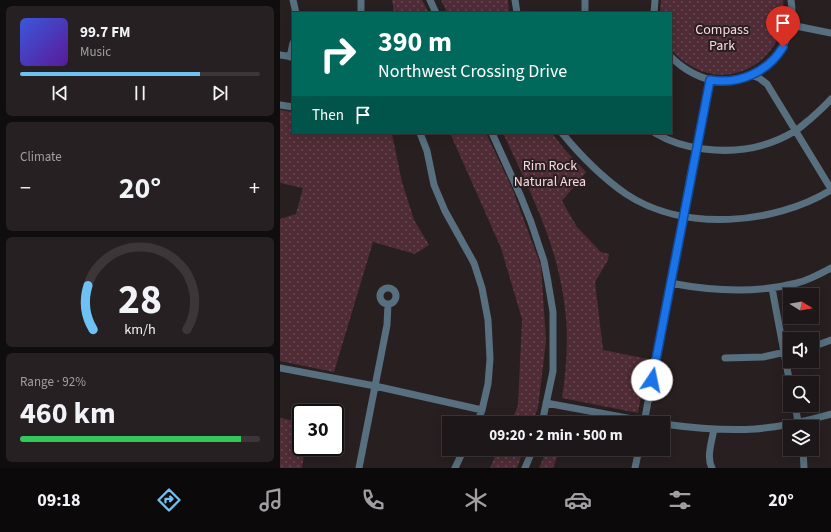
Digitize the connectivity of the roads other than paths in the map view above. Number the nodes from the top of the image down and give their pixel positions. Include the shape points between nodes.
1 (294, 0) edge
2 (361, 0) edge
3 (430, 0) edge
4 (515, 0) edge
5 (585, 0) edge
6 (655, 0) edge
7 (791, 0) edge
8 (296, 12) edge
9 (361, 12) edge
10 (436, 12) edge
11 (517, 12) edge
12 (585, 12) edge
13 (654, 12) edge
14 (792, 25) junction
15 (831, 33) edge
16 (280, 55) edge
17 (292, 57) edge
18 (672, 58) edge
19 (766, 66) junction
20 (751, 75) junction
21 (710, 80) junction
22 (767, 84) junction
23 (831, 99) edge
24 (280, 105) edge
25 (292, 107) edge
26 (796, 131) junction
27 (420, 134) edge
28 (492, 134) edge
29 (563, 134) edge
30 (657, 134) edge
31 (696, 148) junction
32 (831, 190) edge
33 (684, 216) junction
34 (831, 268) edge
35 (670, 283) junction
36 (772, 288) junction
37 (388, 304) dead end
38 (783, 335) edge
39 (831, 340) edge
40 (819, 344) edge
41 (783, 353) edge
42 (724, 358) dead end
43 (280, 368) edge
44 (375, 386) junction
45 (546, 403) junction
46 (482, 410) junction
47 (831, 414) edge
48 (480, 416) edge
49 (543, 416) edge
50 (612, 416) edge
51 (645, 416) edge
52 (814, 420) edge
53 (670, 425) edge
54 (783, 426) edge
55 (714, 429) junction
56 (460, 456) edge
57 (530, 456) edge
58 (638, 456) edge
59 (803, 456) edge
60 (359, 468) edge
61 (454, 468) edge
62 (525, 468) edge
63 (636, 468) edge
64 (712, 468) edge
65 (804, 468) edge

1 - 8 street
2 - 9 street
3 - 10 street
4 - 11 street
5 - 12 street
6 - 13 street
7 - 14 street
14 - 15 street
14 - 19 street via 781,50
16 - 17 street
18 - 21 street via 690,72
19 - 20 street
19 - 22 street
20 - 21 street via 729,81
20 - 22 street
21 - 31 street
22 - 26 street
23 - 26 street
24 - 25 street
26 - 31 street via 770,143 751,148 719,151
26 - 32 street
27 - 46 street via 427,151 434,185 474,263 482,288 488,320 490,359
28 - 45 street via 527,211 544,261 554,319 553,371
29 - 33 street via 587,160 626,194 658,209
30 - 31 street
31 - 33 street
32 - 33 street via 771,214 719,220
33 - 35 street
34 - 36 street via 798,282
35 - 36 street via 725,290
35 - 51 street
36 - 38 street
37 - 44 street
39 - 40 street
41 - 42 street
43 - 44 street
44 - 46 street
44 - 60 street
45 - 49 street
45 - 50 street
46 - 48 street
47 - 52 street
53 - 55 street
54 - 55 street
55 - 64 street via 709,458
56 - 61 street
57 - 62 street
58 - 63 street
59 - 65 street

